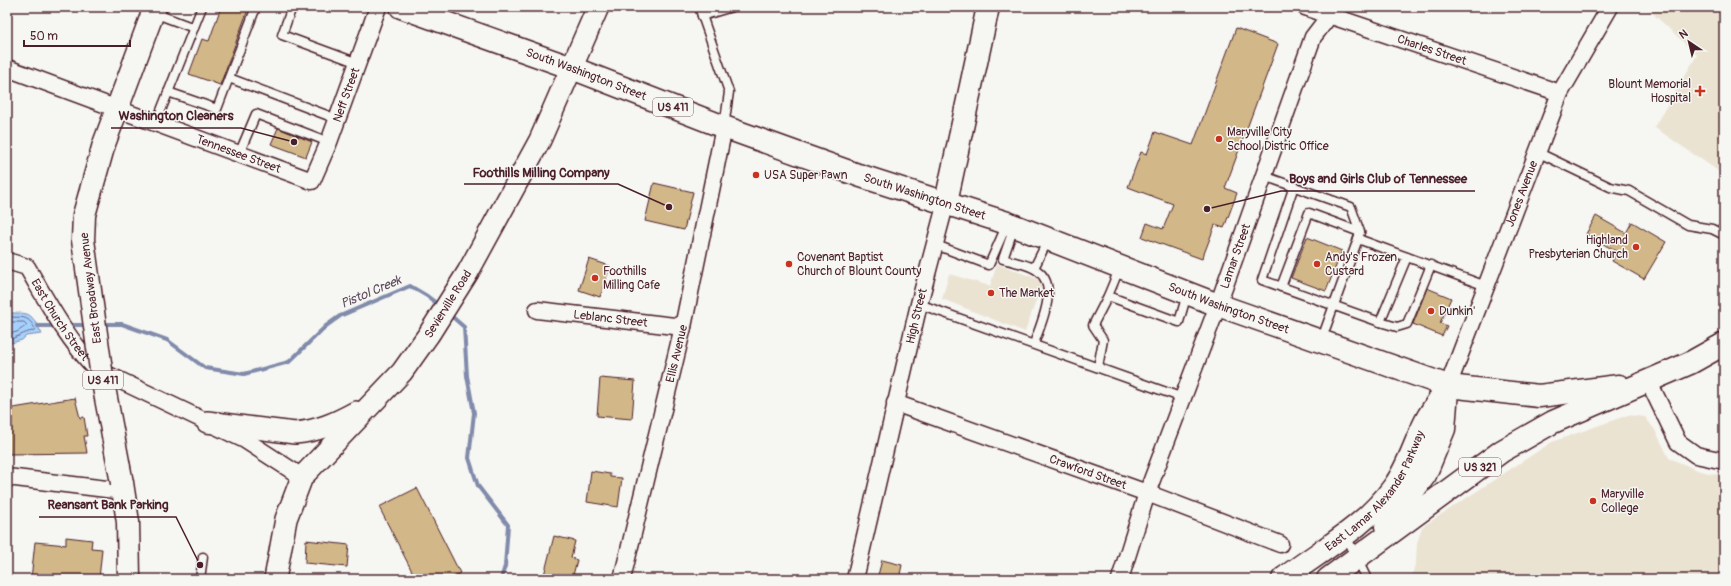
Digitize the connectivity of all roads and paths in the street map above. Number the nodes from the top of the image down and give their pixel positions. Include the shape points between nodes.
1 (202, 7) edge
2 (256, 7) edge
3 (292, 7) edge
4 (378, 7) edge
5 (401, 7) edge
6 (598, 7) edge
7 (699, 7) edge
8 (732, 7) edge
9 (988, 7) edge
10 (1305, 7) edge
11 (1610, 7) edge
12 (154, 10) edge
13 (1333, 12) edge
14 (702, 16) junction
15 (194, 28) junction
16 (358, 62) junction
17 (7, 68) edge
18 (572, 68) junction
19 (229, 78) junction
20 (168, 92) junction
21 (1560, 93) junction
22 (117, 108) junction
23 (337, 119) junction
24 (156, 123) junction
25 (724, 127) junction
26 (329, 142) junction
27 (1537, 152) junction
28 (239, 154) junction
29 (1264, 176) junction
30 (312, 181) joint
31 (1294, 186) junction
32 (946, 202) junction
33 (1010, 225) junction
34 (1724, 235) edge
35 (1359, 236) junction
36 (1048, 239) junction
37 (936, 245) junction
38 (1408, 257) junction
39 (7, 261) edge
40 (1431, 265) junction
41 (1120, 266) junction
42 (1034, 268) junction
43 (1486, 286) junction
44 (1281, 287) junction
45 (1187, 293) junction
46 (1108, 296) junction
47 (919, 304) junction
48 (1218, 305) junction
49 (1334, 305) junction
50 (537, 310) dead end
51 (1380, 322) junction
52 (683, 327) junction
53 (1321, 341) junction
54 (1034, 344) junction
55 (1724, 344) edge
56 (1098, 367) junction
57 (1649, 382) junction
58 (1448, 386) junction
59 (1183, 398) junction
60 (372, 403) junction
61 (895, 403) junction
62 (207, 422) junction
63 (1724, 461) edge
64 (7, 477) edge
65 (302, 477) junction
66 (122, 487) junction
67 (1147, 493) junction
68 (1346, 535) junction
69 (1280, 544) dead end
70 (203, 557) dead end
71 (1357, 558) junction
72 (128, 579) edge
73 (200, 579) edge
74 (275, 579) edge
75 (622, 579) edge
76 (855, 579) edge
77 (1120, 579) edge
78 (1283, 579) edge
79 (1328, 579) edge
80 (1367, 579) edge

1 - 15 lane
2 - 19 lane
3 - 16 lane via 282,35
4 - 16 street, Neff Street
5 - 18 main road, South Washington Street / US 411
6 - 18 street, Sevierville Road
7 - 14 lane
8 - 14 lane
9 - 32 main road, High Street
10 - 13 street, Charles Street
11 - 21 street, Jones Avenue
12 - 15 lane
12 - 22 main road, East Broadway Avenue / US 411
13 - 21 street, Charles Street
13 - 29 street, Lamar Street via 1313,37
14 - 25 lane via 729,92
15 - 20 lane
16 - 23 street, Neff Street
17 - 22 street, Tennessee Street
18 - 25 main road, South Washington Street / US 411
18 - 60 street, Sevierville Road via 540,140 468,272 402,372
19 - 20 lane via 217,109
19 - 23 lane
20 - 24 lane
21 - 27 street, Jones Avenue
22 - 24 street, Tennessee Street
22 - 66 main road, East Broadway Avenue / US 411, bridge via 84,215 83,240 102,377
23 - 26 street, Neff Street
24 - 28 street, Tennessee Street
25 - 32 main road, South Washington Street / US 411 via 858,175
25 - 52 street, Ellis Avenue
26 - 28 lane via 256,114
26 - 30 street, Neff Street
27 - 34 lane via 1610,187 1630,191 1688,225 1712,229
27 - 43 street, Jones Avenue
28 - 30 street, Tennessee Street
29 - 31 lane
29 - 48 street, Lamar Street
31 - 35 lane via 1352,207
31 - 44 lane via 1262,280
32 - 33 main road, South Washington Street
32 - 37 street, High Street
33 - 36 main road, South Washington Street
33 - 37 lane via 989,264
33 - 42 lane via 1003,259
35 - 38 lane
35 - 44 lane via 1309,213
35 - 49 lane
36 - 41 main road, South Washington Street
36 - 42 lane
37 - 47 street, High Street
38 - 40 lane
38 - 51 lane
39 - 62 street, East Church Street via 27,267 78,350 96,369
40 - 43 lane
40 - 51 lane via 1407,324 1397,327
41 - 45 main road, South Washington Street
41 - 46 lane
42 - 54 lane via 1045,277 1049,297
43 - 58 street, Jones Avenue
44 - 49 lane
45 - 46 lane via 1178,322
45 - 48 main road, South Washington Street
46 - 56 lane via 1093,325 1103,340
47 - 54 lane
47 - 61 street, High Street
48 - 53 main road, South Washington Street
48 - 59 street, Lamar Street
49 - 51 lane
49 - 53 lane
50 - 52 street, Leblanc Street
52 - 75 street, Ellis Avenue
53 - 58 main road, South Washington Street
54 - 56 lane
55 - 57 main road, East Lamar Alexander Parkway / US 321
56 - 59 lane
57 - 58 main road, East Lamar Alexander Parkway / US 321 via 1539,396
57 - 63 street via 1678,442 1696,455
57 - 71 main road, East Lamar Alexander Parkway / US 321 via 1553,422 1502,451
58 - 68 main road, East Lamar Alexander Parkway via 1427,418 1393,488
58 - 71 main road, East Lamar Alexander Parkway via 1444,429 1425,475 1395,516
59 - 67 street, Lamar Street
60 - 62 street via 332,425 309,432 280,432
60 - 65 street, Sevierville Road
61 - 67 street, Crawford Street
61 - 76 street, High Street
62 - 65 street, East Church Street via 245,440
64 - 66 street
65 - 74 street, Sevierville Road via 286,520
66 - 72 main road, East Broadway Avenue / US 411 via 128,522
67 - 69 street, Crawford Street
67 - 77 street, Lamar Street
68 - 71 lane
68 - 78 main road, East Lamar Alexander Parkway
70 - 73 lane
71 - 79 main road, East Lamar Alexander Parkway / US 321
71 - 80 lane

